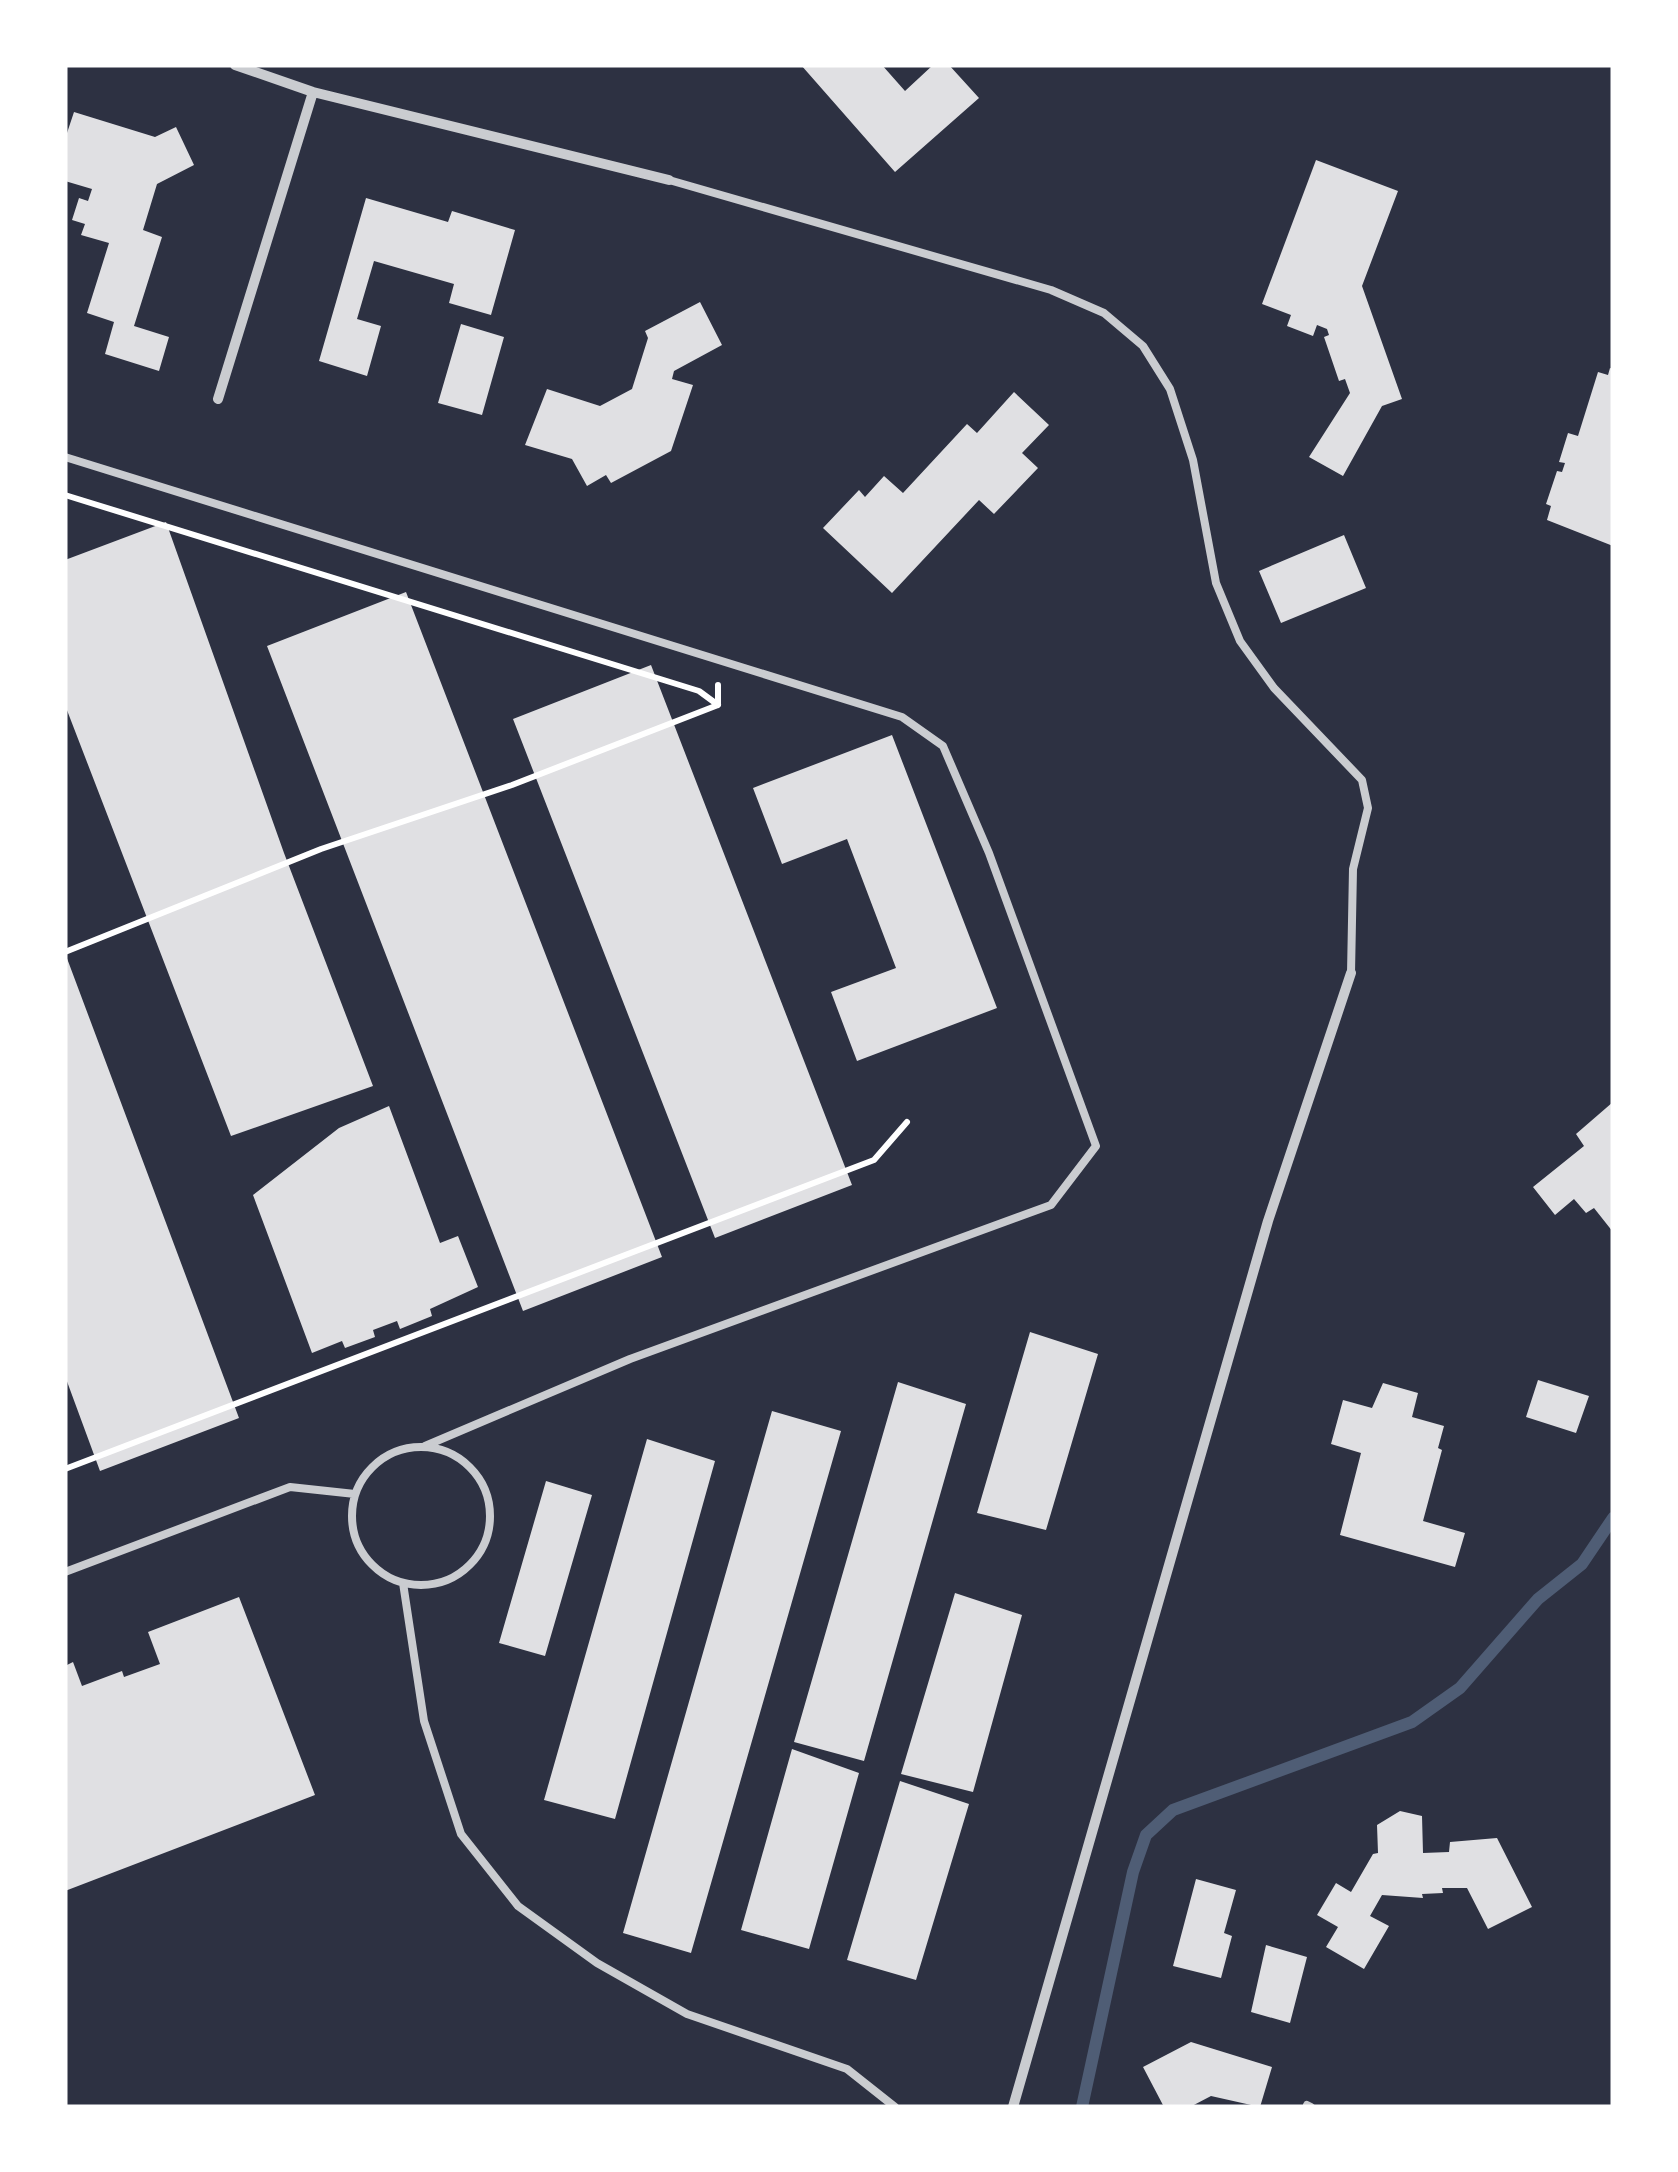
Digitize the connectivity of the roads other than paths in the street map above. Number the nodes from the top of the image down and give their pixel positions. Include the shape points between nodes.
1 (235, 65) edge
2 (313, 92) junction
3 (669, 180) joint
4 (218, 400) dead end
5 (65, 457) edge
6 (1351, 973) joint
7 (425, 1446) junction
8 (355, 1494) junction
9 (65, 1572) edge
10 (403, 1583) junction
11 (896, 2107) edge
12 (1013, 2107) edge

1 - 2 street
2 - 3 street
2 - 4 street
3 - 6 lane via 1050,290 1104,313 1142,346 1170,388 1193,460 1216,583 1240,641 1274,688 1362,780 1368,808 1353,869
5 - 7 lane via 902,717 943,746 1096,1146 1051,1205 630,1358
6 - 12 street via 1268,1221
7 - 8 lane via 382,1458
7 - 10 lane via 447,1450 475,1472 490,1503 491,1526 469,1568 449,1580
8 - 9 lane via 290,1487
8 - 10 lane via 354,1527 366,1558
10 - 11 lane via 424,1721 461,1834 518,1906 597,1963 687,2014 847,2069

